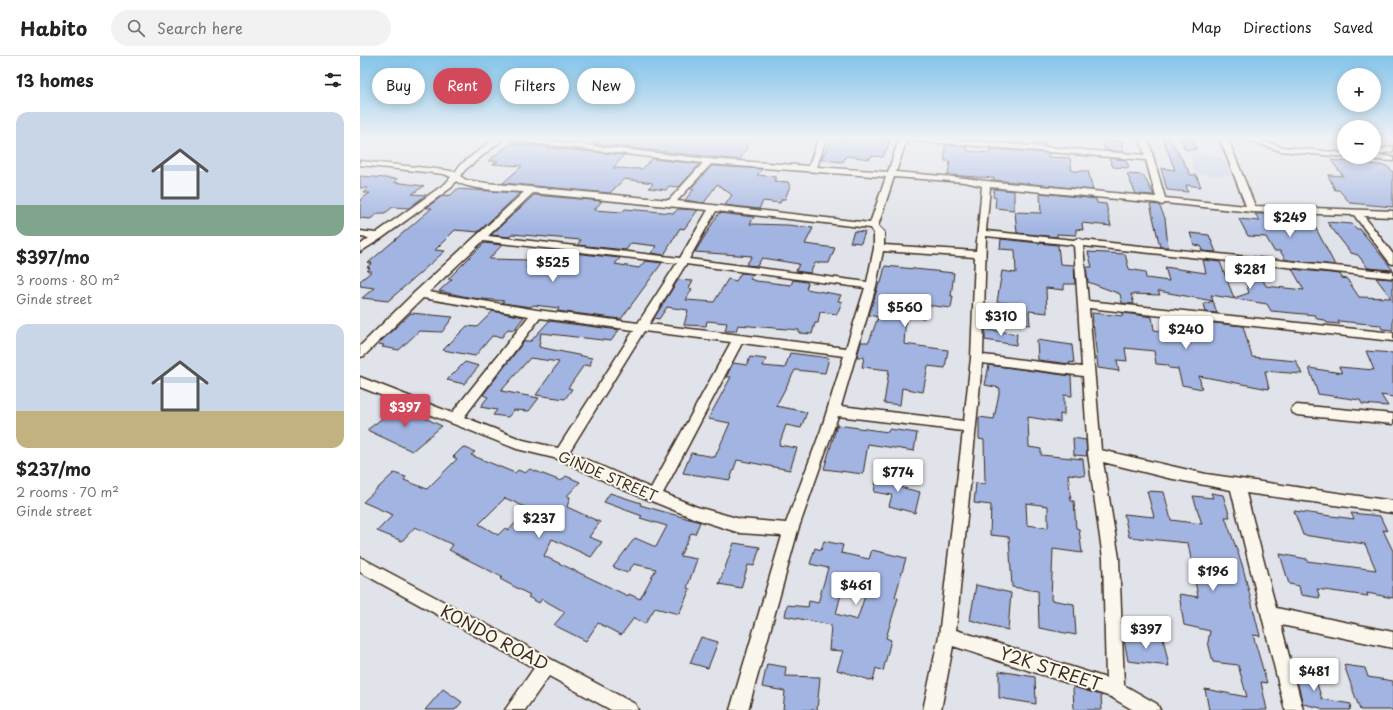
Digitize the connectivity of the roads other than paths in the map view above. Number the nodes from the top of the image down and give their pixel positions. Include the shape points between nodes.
1 (422, 170) edge
2 (461, 170) edge
3 (701, 170) edge
4 (829, 170) edge
5 (893, 170) edge
6 (1152, 170) edge
7 (1236, 170) edge
8 (891, 175) junction
9 (455, 177) junction
10 (986, 184) junction
11 (530, 191) junction
12 (1162, 202) junction
13 (671, 203) junction
14 (713, 208) junction
15 (1252, 209) junction
16 (1357, 213) junction
17 (1393, 214) edge
18 (873, 226) junction
19 (981, 232) junction
20 (360, 234) edge
21 (379, 236) junction
22 (482, 238) junction
23 (1078, 241) junction
24 (879, 248) junction
25 (360, 249) edge
26 (980, 254) junction
27 (683, 261) junction
28 (1393, 261) edge
29 (1393, 275) edge
30 (871, 286) junction
31 (419, 294) junction
32 (1083, 304) junction
33 (537, 314) junction
34 (640, 326) junction
35 (1393, 337) edge
36 (738, 340) junction
37 (850, 353) junction
38 (360, 354) edge
39 (976, 358) junction
40 (1088, 372) junction
41 (360, 382) edge
42 (833, 410) junction
43 (1297, 410) dead end
44 (1393, 419) edge
45 (454, 420) junction
46 (969, 427) junction
47 (561, 454) junction
48 (1095, 454) junction
49 (1237, 486) junction
50 (654, 496) junction
51 (1393, 507) edge
52 (791, 530) junction
53 (360, 564) edge
54 (1270, 615) junction
55 (947, 636) junction
56 (1393, 640) edge
57 (546, 665) junction
58 (1115, 690) junction
59 (514, 710) edge
60 (629, 710) edge
61 (739, 710) edge
62 (932, 710) edge
63 (1151, 710) edge
64 (1294, 710) edge

1 - 9 street via 445,172
2 - 9 street
3 - 13 street
4 - 8 street
5 - 8 street
6 - 12 street
7 - 15 street
8 - 10 street via 965,180
8 - 18 street
9 - 11 street via 463,182
9 - 21 street via 449,185
10 - 12 street
10 - 19 street
11 - 13 street
11 - 22 street
12 - 15 street
13 - 14 street
14 - 18 street
14 - 27 street
15 - 16 street
16 - 17 street
16 - 28 street
18 - 24 street via 879,232
19 - 23 street
19 - 26 street
20 - 21 street
21 - 25 street
22 - 27 street
22 - 31 street
23 - 29 street
23 - 32 street
24 - 26 street
24 - 30 street
26 - 39 street
27 - 30 street
27 - 34 street
30 - 37 street
31 - 33 street
31 - 38 street
32 - 35 street
32 - 40 street
33 - 34 street
33 - 45 street
34 - 36 street
34 - 47 street
36 - 37 street
36 - 50 street
37 - 42 street
39 - 40 street
39 - 46 street
40 - 48 street
41 - 45 street, GINDE STREET
42 - 46 street
42 - 52 street
43 - 44 street
45 - 47 street, GINDE STREET via 522,446
46 - 55 street
47 - 50 street, GINDE STREET
48 - 49 street via 1140,468
48 - 58 street via 1111,558
49 - 51 street
49 - 54 street
50 - 52 street, GINDE STREET via 696,513 740,526
52 - 61 street
53 - 57 street, KONDO ROAD
54 - 56 street
54 - 64 street
55 - 58 street, Y2K STREET
55 - 62 street
57 - 59 street
57 - 60 street, KONDO ROAD
58 - 63 street, Y2K STREET

